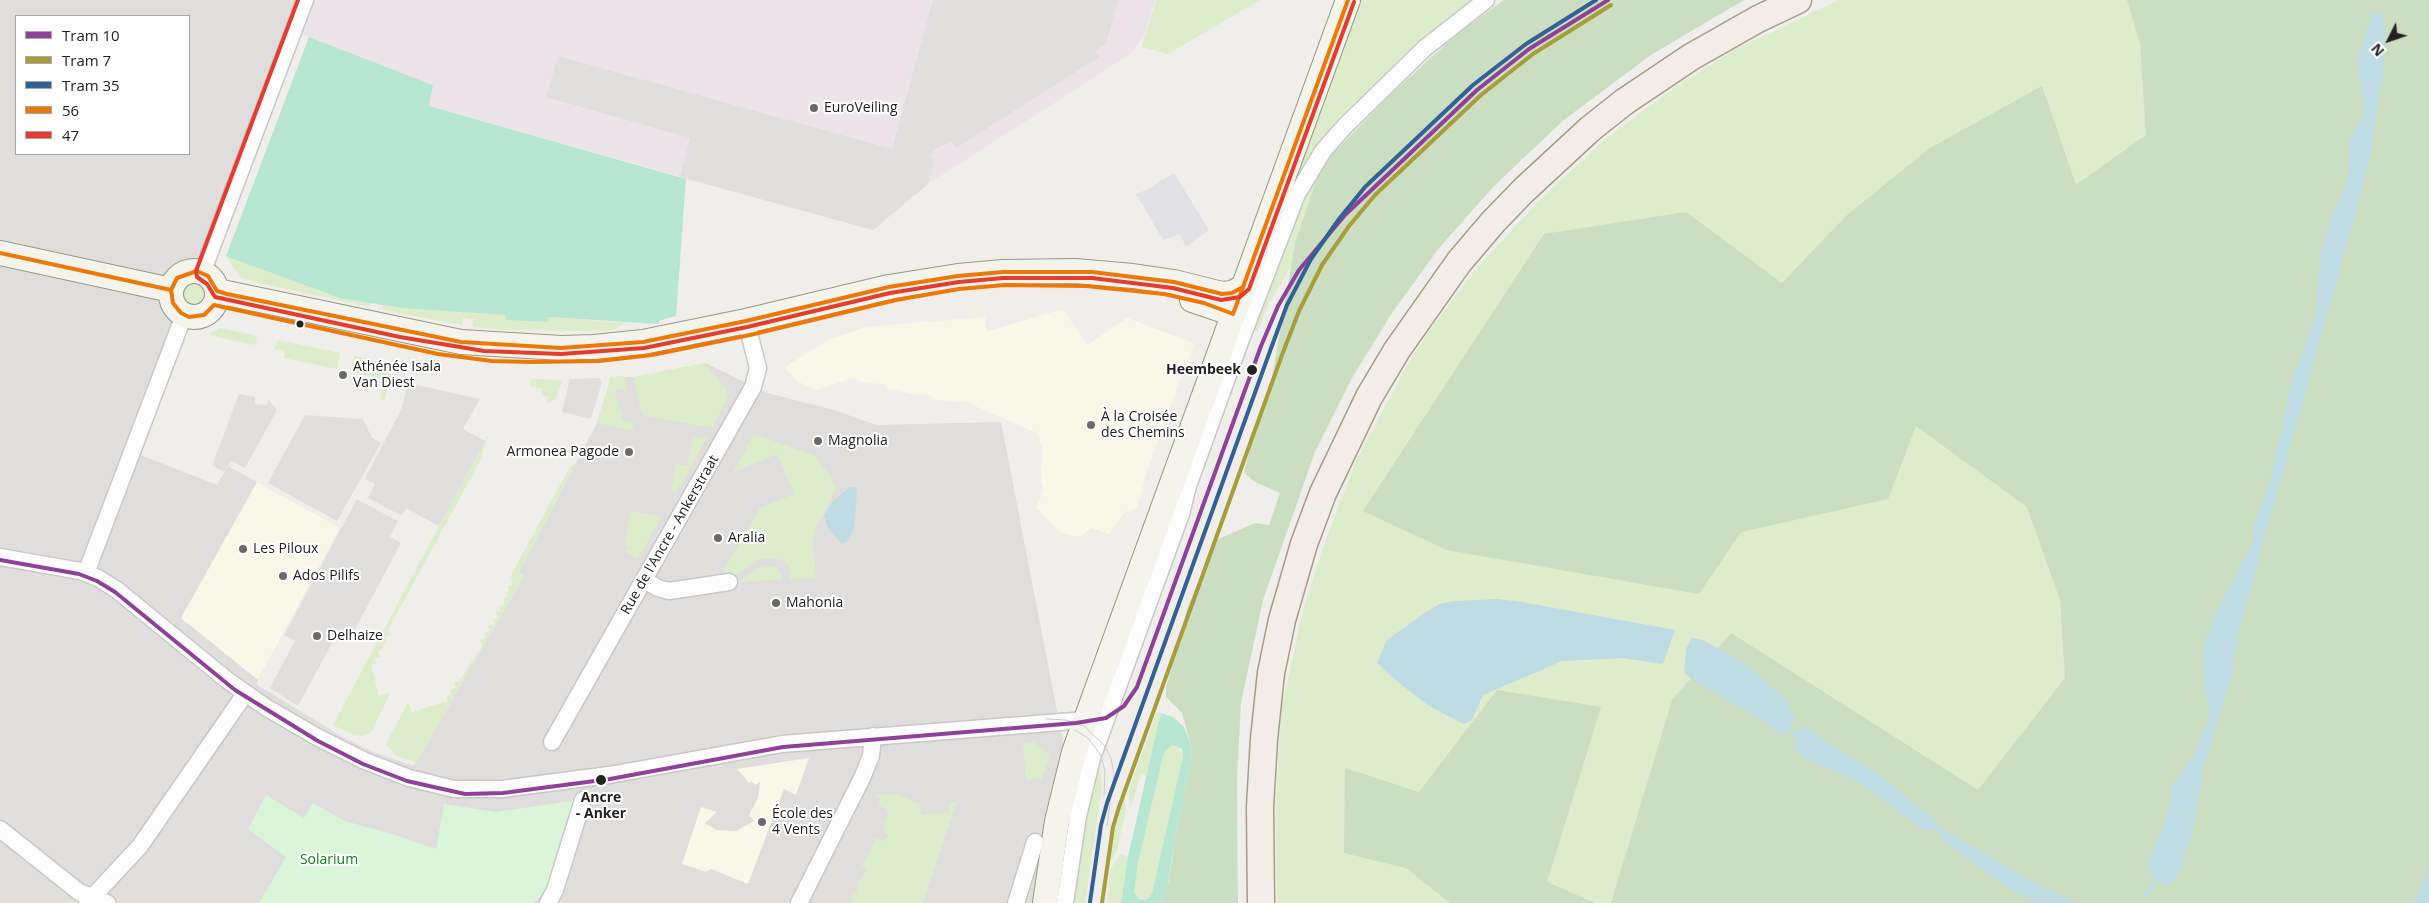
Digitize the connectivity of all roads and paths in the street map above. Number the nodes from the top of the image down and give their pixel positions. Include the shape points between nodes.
1 (305, 0) edge
2 (1348, 0) edge
3 (1486, 0) edge
4 (1798, 0) edge
5 (0, 253) edge
6 (1243, 287) junction
7 (171, 290) junction
8 (211, 290) junction
9 (1233, 314) junction
10 (184, 315) junction
11 (748, 328) junction
12 (0, 557) edge
13 (86, 573) junction
14 (644, 580) junction
15 (729, 582) dead end
16 (245, 694) junction
17 (1086, 720) junction
18 (873, 736) junction
19 (552, 742) dead end
20 (583, 800) dead end
21 (0, 829) edge
22 (1035, 842) dead end
23 (96, 901) edge
24 (548, 903) edge
25 (799, 903) edge
26 (1016, 903) edge
27 (1045, 903) edge
28 (1065, 903) edge
29 (1261, 903) edge

1 - 8 street
2 - 6 street
3 - 28 street via 1425,48 1345,126 1320,156 1296,194 1243,332 1096,747 1078,816
4 - 29 main road via 1740,28 1691,57 1590,129 1524,190 1488,229 1442,284 1392,358 1361,412 1324,493 1304,544 1282,620 1271,673 1264,739 1260,806
5 - 7 street
6 - 9 street
6 - 11 street via 1222,294 1174,282 1117,274 1003,272 889,287
7 - 8 street via 174,282 192,271
7 - 10 street via 174,307
8 - 10 street via 208,313 199,317
8 - 11 street via 438,354 492,361 573,363 652,355
9 - 11 street via 1164,294 1086,286 1012,285 959,289
9 - 17 street
10 - 13 street
11 - 14 street, Rue de l'Ancre - Ankerstraat via 758,368 756,382
12 - 13 street
13 - 16 street via 117,590
14 - 15 street via 669,591
14 - 19 street, Rue de l'Ancre - Ankerstraat
16 - 18 street via 364,761 409,778 465,791 628,772 762,746
16 - 23 street via 140,846
17 - 18 street
17 - 27 street via 1066,780
18 - 25 street via 871,756 862,778
20 - 24 street
21 - 23 street via 78,892
22 - 26 street

